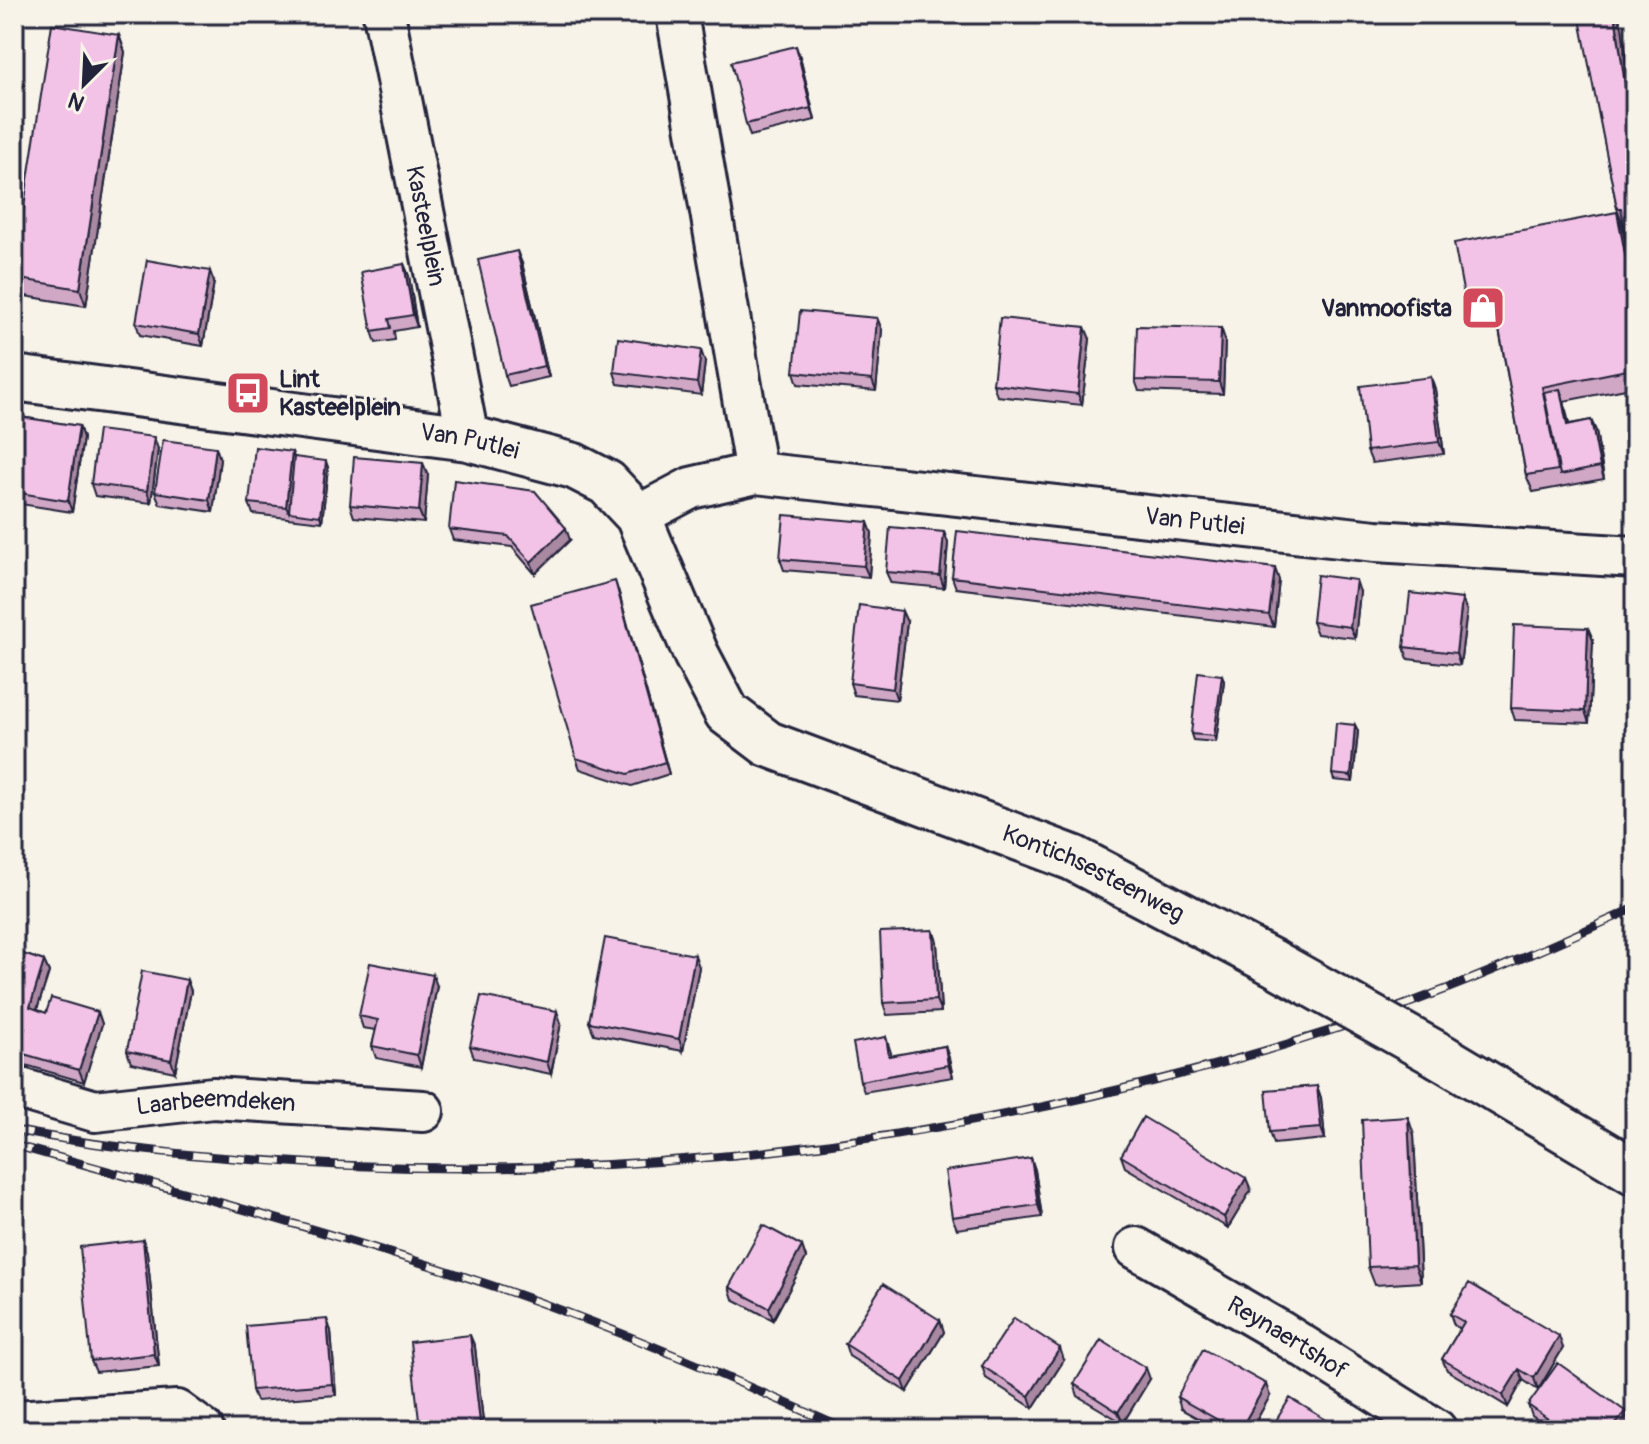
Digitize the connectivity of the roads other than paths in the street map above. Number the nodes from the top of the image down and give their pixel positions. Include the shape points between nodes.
1 (384, 14) edge
2 (677, 14) edge
3 (14, 378) edge
4 (468, 438) junction
5 (756, 473) junction
6 (638, 516) junction
7 (1635, 557) edge
8 (14, 1087) edge
9 (423, 1111) dead end
10 (1635, 1172) edge
11 (1136, 1248) dead end
12 (14, 1421) edge
13 (203, 1430) edge
14 (1436, 1430) edge

1 - 4 street, Kasteelplein
2 - 5 street
3 - 4 street, Van Putlei
4 - 6 street, Van Putlei via 574,466 607,483
5 - 6 street, Van Putlei via 691,488
5 - 7 street, Van Putlei via 1376,541
6 - 10 street, Kontichsesteenweg, bridge via 727,713 768,744 1073,858 1272,962
8 - 9 street, Laarbeemdeken via 95,1111 204,1098
11 - 14 street, Reynaertshof
12 - 13 street via 177,1411

